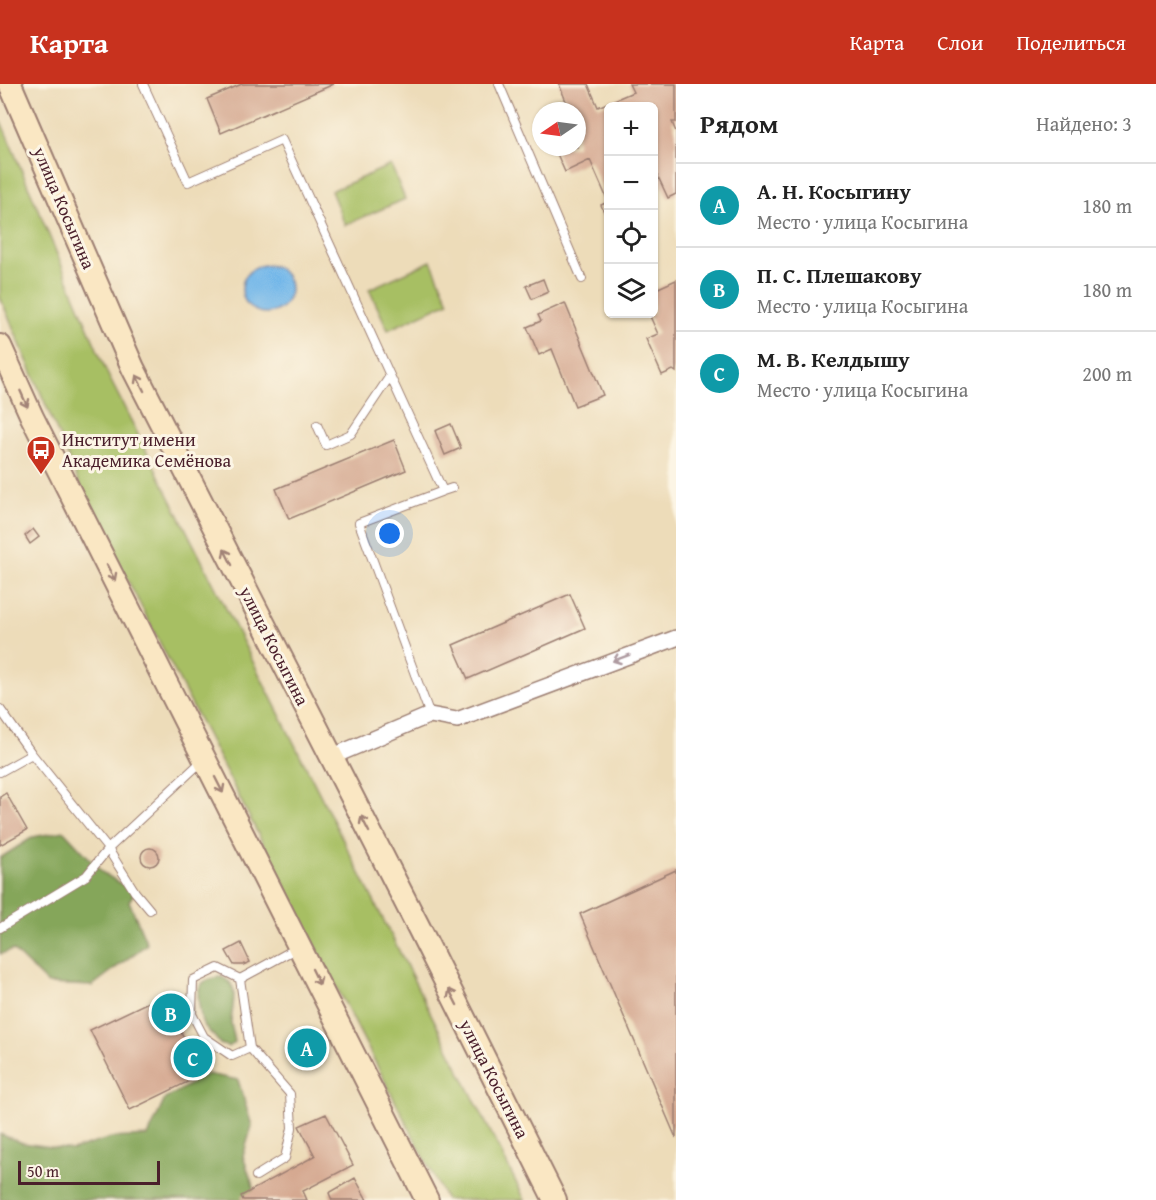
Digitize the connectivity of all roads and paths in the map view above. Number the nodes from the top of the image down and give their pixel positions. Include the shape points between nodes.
1 (10, 84) edge
2 (143, 84) edge
3 (499, 84) edge
4 (582, 279) dead end
5 (0, 346) edge
6 (390, 376) junction
7 (317, 425) dead end
8 (452, 488) dead end
9 (443, 491) junction
10 (676, 638) edge
11 (0, 709) edge
12 (430, 715) junction
13 (32, 754) junction
14 (331, 757) junction
15 (205, 758) junction
16 (0, 772) edge
17 (108, 849) junction
18 (150, 910) dead end
19 (0, 928) edge
20 (300, 946) junction
21 (240, 979) junction
22 (250, 1048) junction
23 (256, 1176) dead end
24 (427, 1200) edge
25 (555, 1200) edge

14 -> 1 main road, улица Косыгина via 133,368
2 - 6 lane via 188,182 282,140
3 - 4 lane
5 -> 15 main road
6 - 7 lane via 351,434 326,445
6 - 9 lane
8 - 9 lane
9 - 12 lane via 359,524
10 -> 12 street via 457,720
11 - 13 lane
12 - 14 street
13 - 16 lane
13 - 17 lane
25 -> 14 main road, улица Косыгина
15 - 17 lane
15 -> 20 main road
17 - 18 lane
17 - 19 lane via 86,876
20 - 21 lane
20 -> 24 main road
21 - 22 lane
21 - 22 lane via 218,968 193,980 192,1014 204,1037 232,1056
22 - 23 lane via 290,1094 292,1128 285,1158

